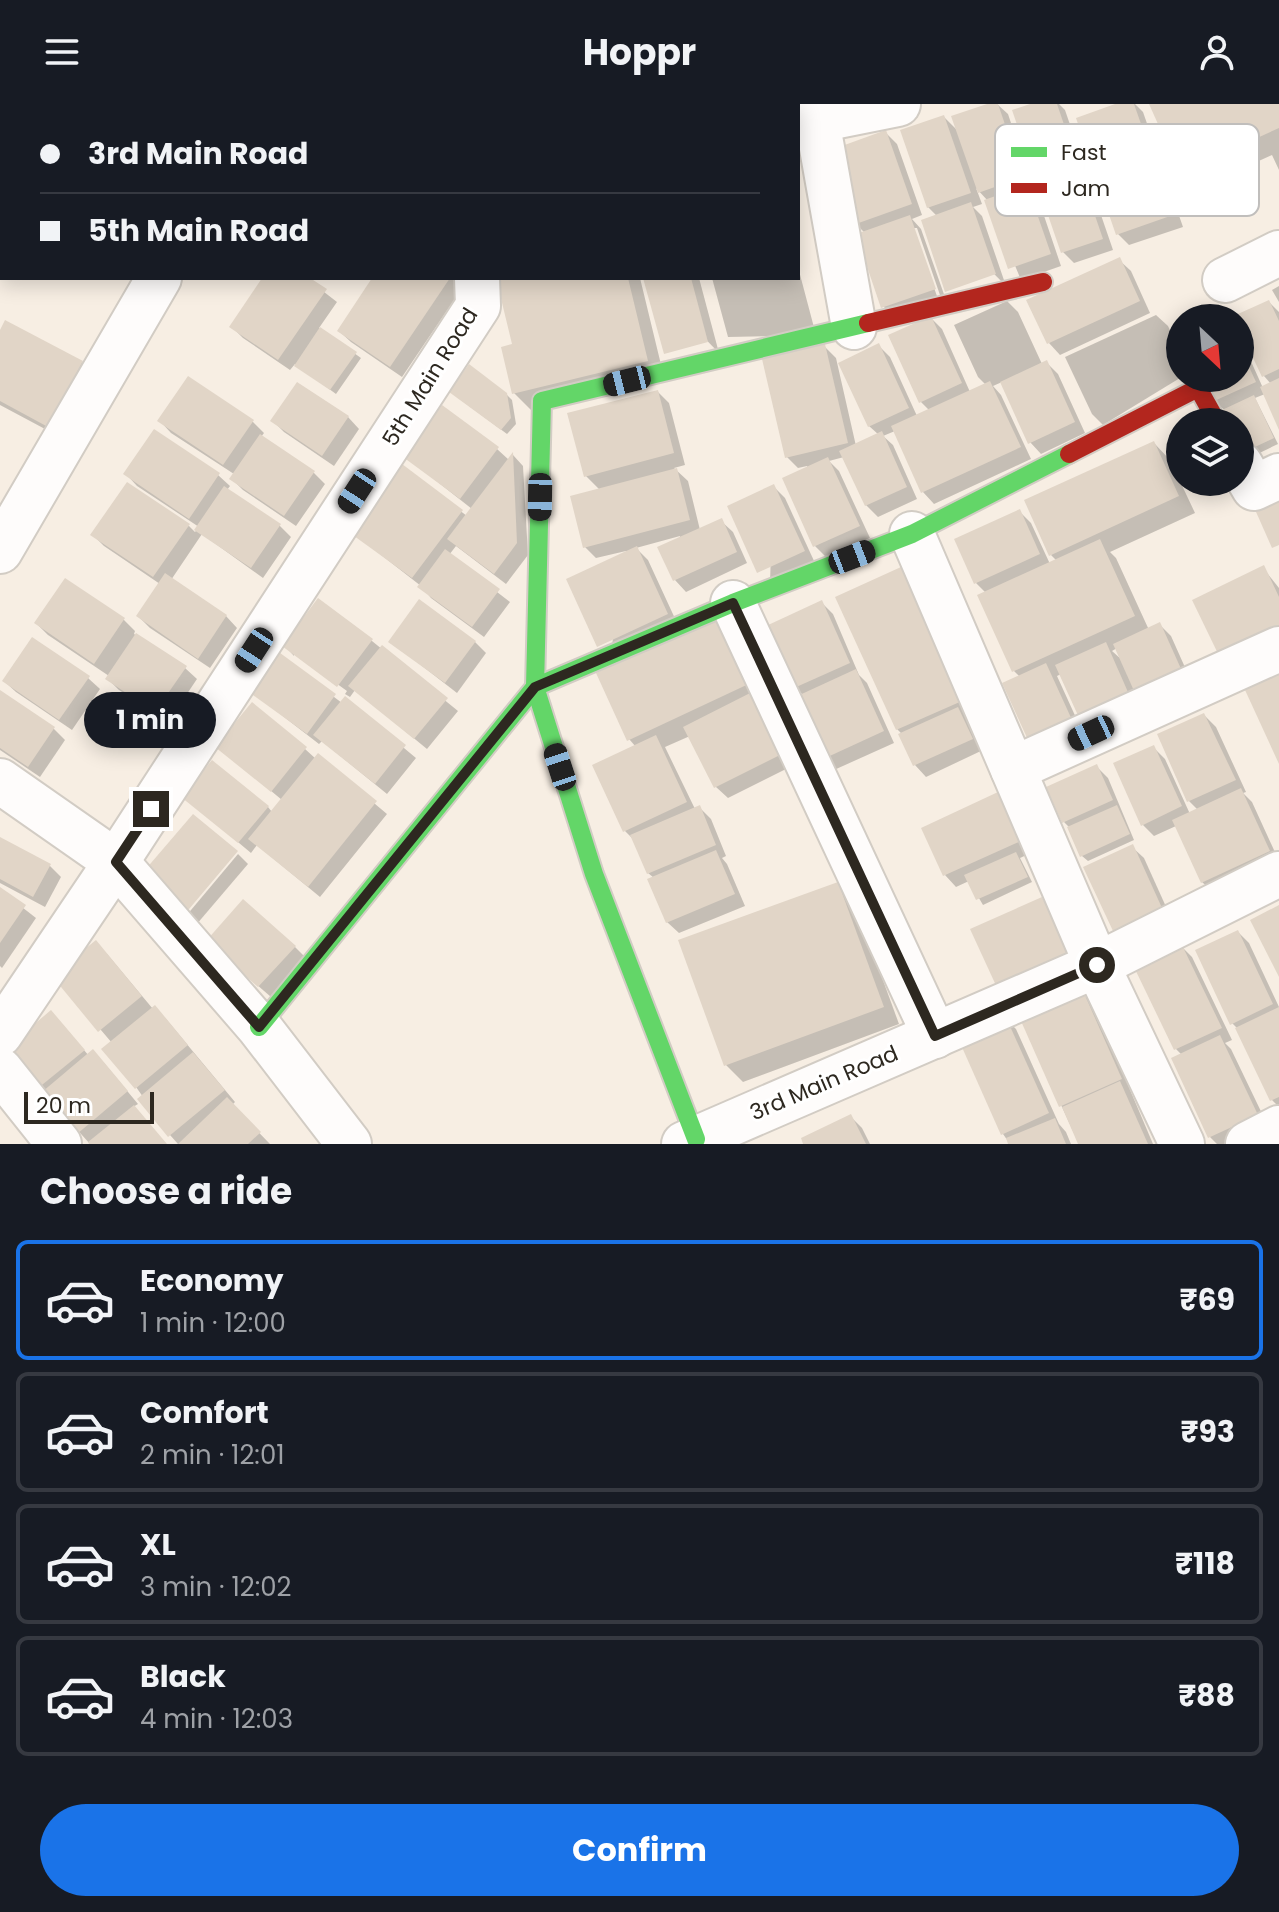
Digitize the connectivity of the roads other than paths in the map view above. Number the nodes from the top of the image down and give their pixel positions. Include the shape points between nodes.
1 (898, 104) edge
2 (807, 122) edge
3 (1279, 253) edge
4 (158, 280) edge
5 (477, 280) edge
6 (1225, 280) dead end
7 (1043, 282) dead end
8 (854, 327) junction
9 (1209, 408) edge
10 (1279, 476) edge
11 (1254, 488) edge
12 (912, 534) junction
13 (0, 551) edge
14 (733, 603) junction
15 (1279, 649) edge
16 (535, 687) junction
17 (1013, 769) junction
18 (0, 781) edge
19 (116, 862) junction
20 (1279, 874) edge
21 (1097, 965) junction
22 (259, 1027) junction
23 (0, 1034) edge
24 (935, 1036) junction
25 (0, 1070) edge
26 (1279, 1128) edge
27 (690, 1141) edge
28 (59, 1144) edge
29 (349, 1144) edge
30 (1182, 1144) edge
31 (1248, 1144) edge

1 - 2 street
2 - 8 street
3 - 6 street
4 - 13 street
5 - 19 street, 5th Main Road via 478,306
7 - 8 street
8 - 16 street via 542,401
9 - 12 street via 1198,388
10 - 11 street
12 - 14 street
12 - 17 street
14 - 16 street
14 - 24 street
15 - 17 street
16 - 22 street
16 - 27 street via 594,874
17 - 21 street
18 - 19 street
19 - 22 street
19 - 23 street, 5th Main Road
20 - 21 street
21 - 24 street, 3rd Main Road
21 - 30 street
22 - 29 street
24 - 27 street, 3rd Main Road
25 - 28 street
26 - 31 street

